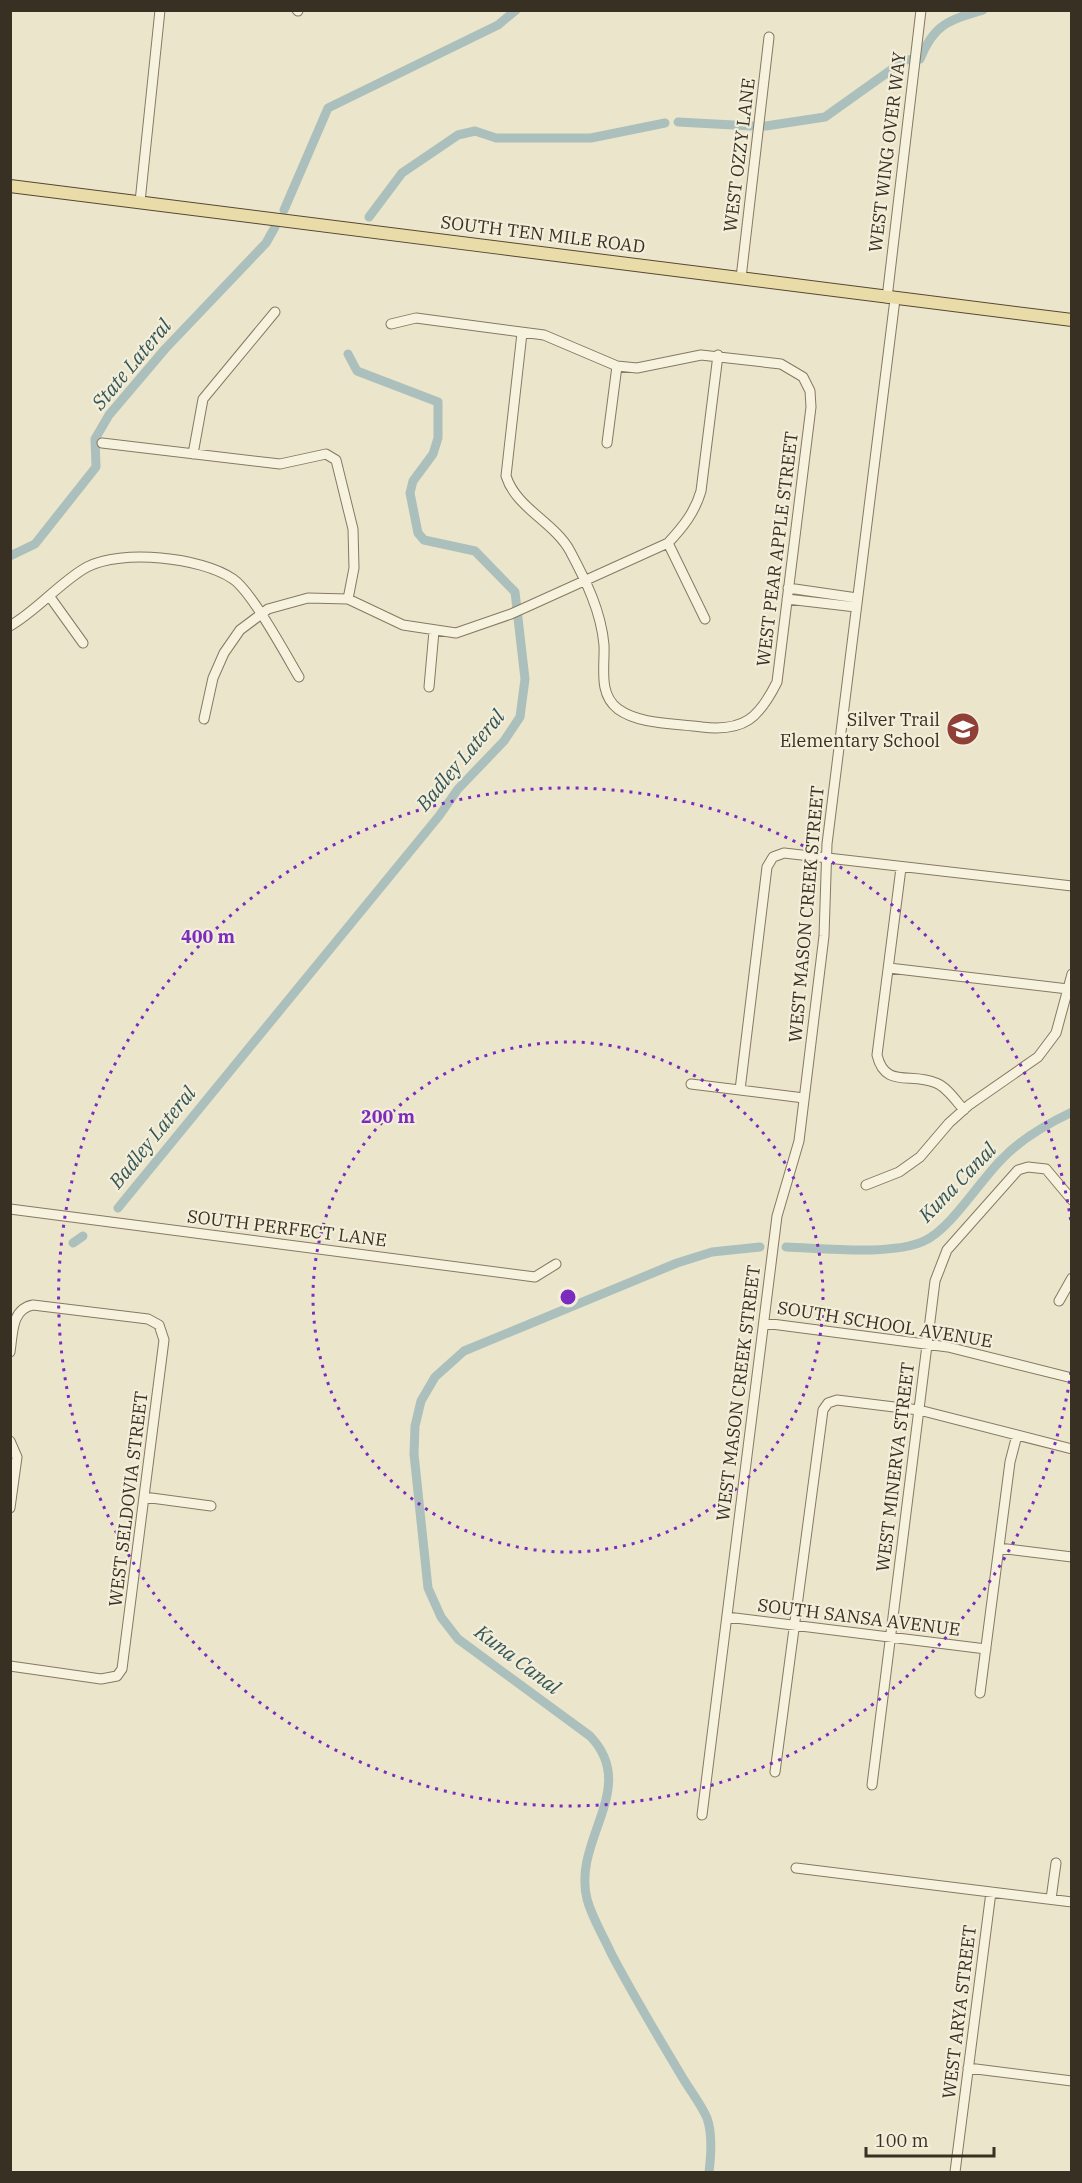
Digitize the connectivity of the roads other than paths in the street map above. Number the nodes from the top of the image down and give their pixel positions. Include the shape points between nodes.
1 (160, 10) edge
2 (921, 10) edge
3 (769, 37) dead end
4 (10, 186) edge
5 (140, 202) junction
6 (741, 278) junction
7 (891, 298) junction
8 (275, 312) dead end
9 (1071, 320) edge
10 (391, 324) dead end
11 (522, 333) junction
12 (718, 356) junction
13 (617, 366) junction
14 (102, 442) dead end
15 (607, 443) dead end
16 (193, 454) junction
17 (668, 543) junction
18 (585, 580) junction
19 (787, 594) junction
20 (50, 597) junction
21 (348, 599) junction
22 (857, 602) junction
23 (261, 614) junction
24 (705, 619) dead end
25 (10, 626) edge
26 (434, 631) junction
27 (83, 643) dead end
28 (299, 677) dead end
29 (429, 687) dead end
30 (204, 719) dead end
31 (827, 859) junction
32 (901, 868) junction
33 (1071, 886) edge
34 (889, 968) junction
35 (1071, 974) edge
36 (1068, 989) junction
37 (691, 1084) dead end
38 (740, 1090) junction
39 (804, 1098) junction
40 (964, 1110) junction
41 (866, 1185) dead end
42 (1071, 1200) edge
43 (10, 1209) edge
44 (556, 1264) dead end
45 (1071, 1278) edge
46 (1059, 1301) dead end
47 (764, 1323) junction
48 (927, 1344) junction
49 (10, 1352) edge
50 (1071, 1378) edge
51 (919, 1410) junction
52 (1017, 1435) junction
53 (10, 1441) edge
54 (1071, 1449) edge
55 (144, 1497) junction
56 (211, 1506) dead end
57 (10, 1508) edge
58 (999, 1548) junction
59 (1071, 1557) edge
60 (727, 1617) junction
61 (795, 1626) junction
62 (890, 1637) junction
63 (986, 1649) junction
64 (10, 1666) edge
65 (980, 1693) dead end
66 (775, 1772) dead end
67 (872, 1785) dead end
68 (702, 1815) dead end
69 (1056, 1863) dead end
70 (796, 1868) dead end
71 (991, 1892) junction
72 (1051, 1899) junction
73 (1071, 1902) edge
74 (968, 2068) junction
75 (1071, 2081) edge
76 (955, 2172) edge

1 - 5 street
2 - 7 street, WEST WING OVER WAY
3 - 6 street, WEST OZZY LANE
4 - 5 main road, SOUTH TEN MILE ROAD
5 - 6 main road, SOUTH TEN MILE ROAD
6 - 7 main road, SOUTH TEN MILE ROAD
7 - 9 main road, SOUTH TEN MILE ROAD
7 - 22 street, WEST MASON CREEK STREET
8 - 16 street via 203,399
10 - 11 street via 416,318
11 - 13 street via 544,335
11 - 18 street via 506,476 516,495 564,540
12 - 13 street via 685,357 638,368
12 - 17 street via 697,505
12 - 19 street, WEST PEAR APPLE STREET via 781,364 803,377 810,391
13 - 15 street
14 - 16 street
16 - 21 street via 280,464 326,454 336,460 353,529 354,568
17 - 18 street
17 - 24 street
18 - 19 street, WEST PEAR APPLE STREET via 601,624 603,682 617,709 633,718 718,729 754,719 766,704 777,682
18 - 26 street via 484,626 456,633
19 - 22 street
20 - 23 street via 87,567 136,555 202,565 234,579
20 - 25 street
20 - 27 street
21 - 23 street via 308,598
21 - 26 street via 403,625
22 - 31 street, WEST MASON CREEK STREET
23 - 28 street
23 - 30 street via 240,630 224,653 213,678
26 - 29 street
31 - 32 street
31 - 38 street via 784,853 773,857 767,867
31 - 39 street, WEST MASON CREEK STREET via 824,936
32 - 33 street
32 - 34 street
34 - 36 street
34 - 40 street via 877,1054 880,1068 890,1076 939,1084
35 - 36 street
36 - 40 street via 1049,1046
37 - 38 street
38 - 39 street
39 - 47 street, WEST MASON CREEK STREET via 799,1141 777,1216
40 - 41 street via 920,1157 899,1172
42 - 48 street, WEST MINERVA STREET via 1052,1175 1038,1167 1018,1170 947,1250 935,1281
43 - 44 street, SOUTH PERFECT LANE via 535,1277
45 - 46 street
47 - 48 street, SOUTH SCHOOL AVENUE
47 - 60 street, WEST MASON CREEK STREET
48 - 50 street, SOUTH SCHOOL AVENUE
48 - 51 street, WEST MINERVA STREET
49 - 55 street, WEST SELDOVIA STREET via 14,1322 21,1309 33,1305 148,1319 159,1325 164,1340
51 - 52 street
51 - 61 street via 837,1400 823,1410
51 - 62 street, WEST MINERVA STREET
52 - 54 street
52 - 58 street
53 - 57 street via 17,1457
55 - 56 street
55 - 64 street, WEST SELDOVIA STREET via 124,1660 117,1676 101,1679
58 - 59 street
58 - 63 street
60 - 61 street, SOUTH SANSA AVENUE
60 - 68 street, WEST MASON CREEK STREET
61 - 62 street, SOUTH SANSA AVENUE
61 - 66 street
62 - 63 street, SOUTH SANSA AVENUE
62 - 67 street, WEST MINERVA STREET
63 - 65 street
69 - 72 street
70 - 71 street
71 - 72 street
71 - 74 street, WEST ARYA STREET
72 - 73 street
74 - 75 street
74 - 76 street, WEST ARYA STREET

